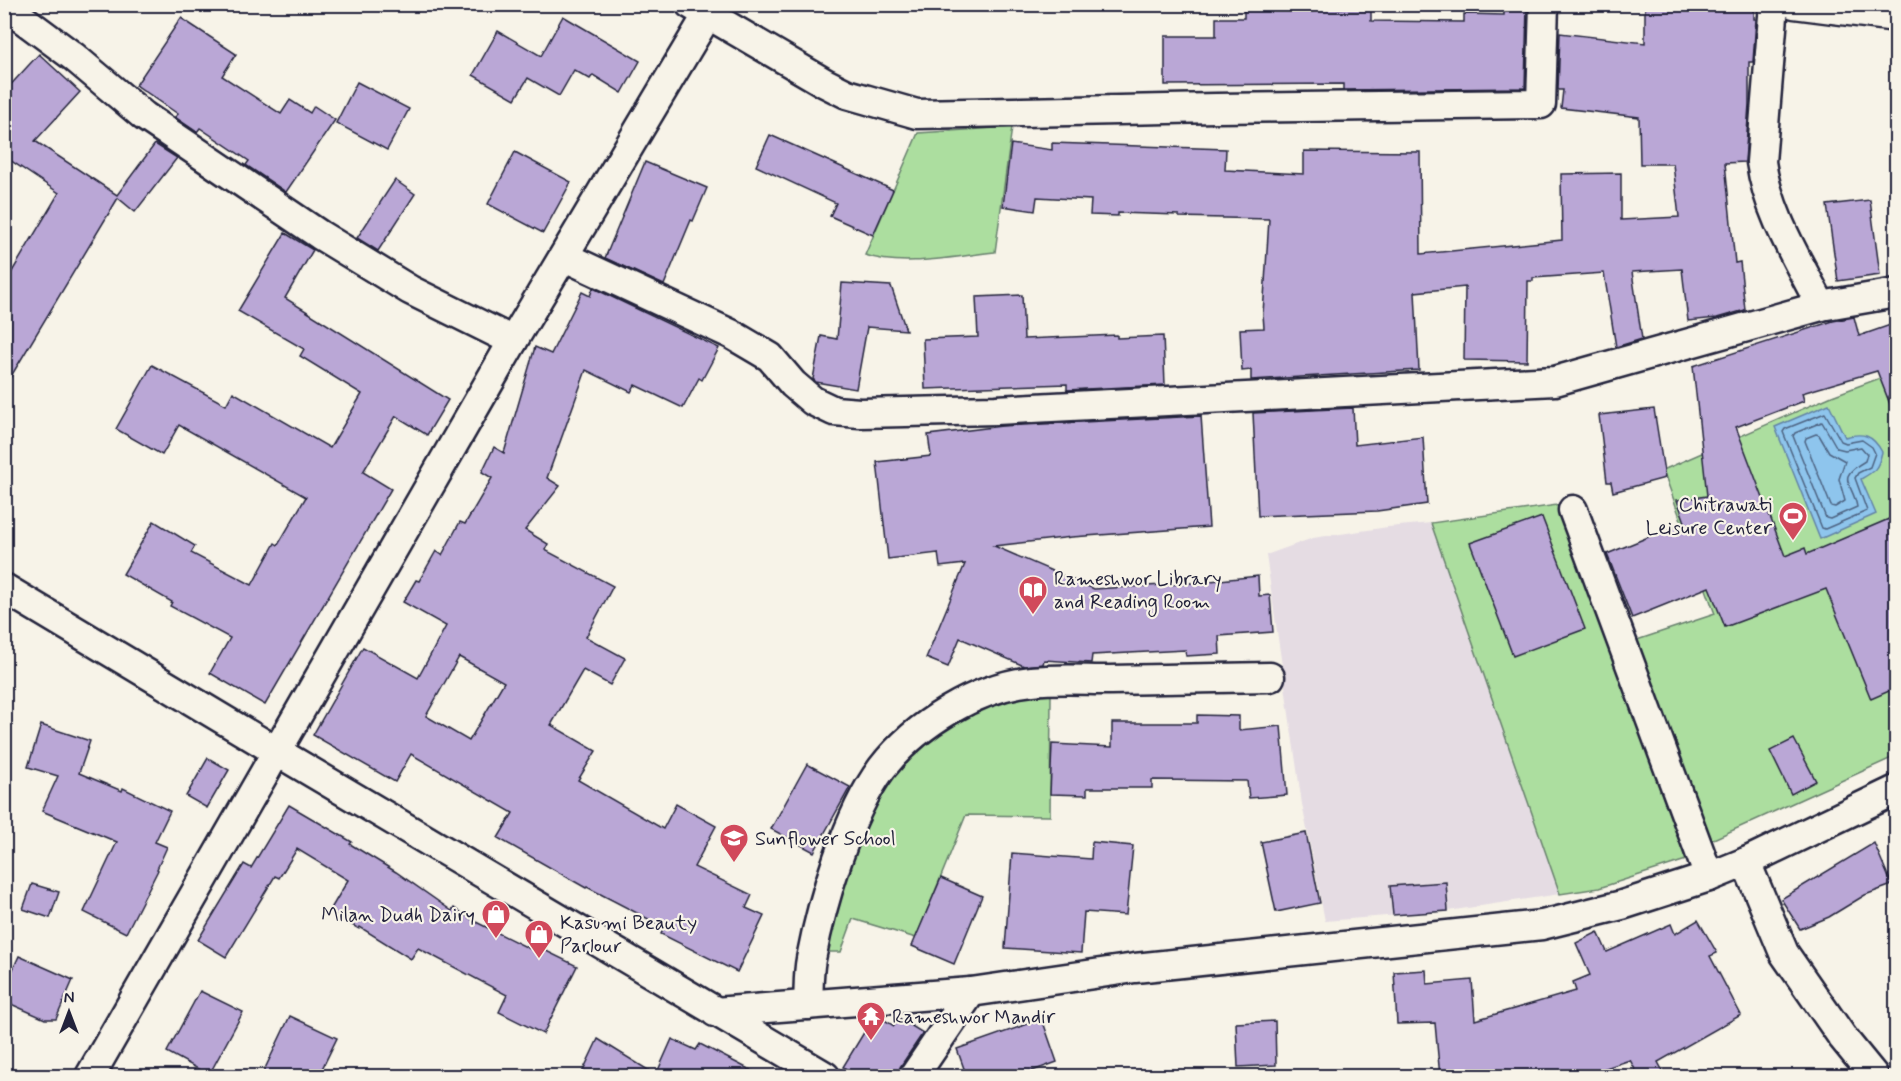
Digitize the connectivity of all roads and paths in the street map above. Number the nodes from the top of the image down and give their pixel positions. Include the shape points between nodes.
1 (1544, 4) edge
2 (1774, 4) edge
3 (1794, 4) edge
4 (4, 5) edge
5 (704, 8) edge
6 (1896, 17) edge
7 (565, 257) junction
8 (1896, 293) edge
9 (1821, 306) junction
10 (513, 340) junction
11 (1574, 510) dead end
12 (4, 588) edge
13 (1270, 677) dead end
14 (276, 751) junction
15 (1896, 790) edge
16 (1746, 862) junction
17 (1709, 877) junction
18 (971, 992) junction
19 (808, 1005) junction
20 (715, 1012) junction
21 (90, 1077) edge
22 (825, 1077) edge
23 (914, 1077) edge
24 (1874, 1077) edge

1 - 5 street via 1541,104 940,114 917,114 847,94
2 - 9 street via 1761,162 1764,183
3 - 6 street
4 - 10 street via 144,116 320,234 410,290
5 - 7 street
7 - 9 street via 731,334 770,357 813,401 834,411 860,413 996,410 1555,381
7 - 10 street
8 - 9 street
10 - 14 street
11 - 17 street
12 - 14 street
13 - 19 street via 1031,681 985,693 944,712 916,733 882,768 861,806 827,894 810,961
14 - 20 street
14 - 21 street
15 - 16 street
16 - 17 street
16 - 24 street via 1784,953
17 - 18 street via 1542,925 1135,968
18 - 19 street
18 - 23 street
19 - 20 street
20 - 22 street

